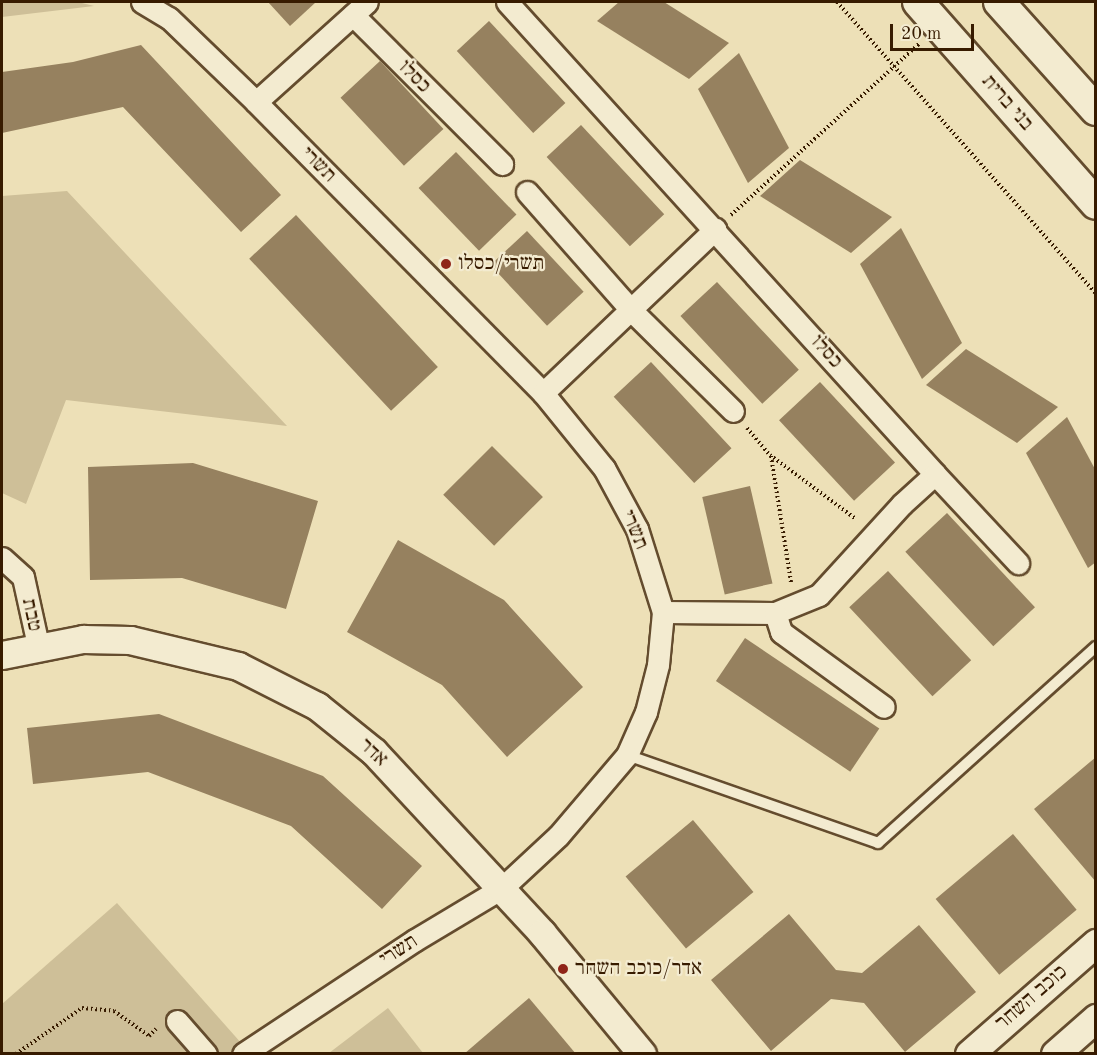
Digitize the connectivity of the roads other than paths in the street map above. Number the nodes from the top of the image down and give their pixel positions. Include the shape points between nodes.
1 (142, 2) edge
2 (507, 2) edge
3 (918, 2) edge
4 (999, 2) edge
5 (360, 8) edge
6 (256, 102) junction
7 (1095, 110) edge
8 (501, 164) dead end
9 (527, 192) dead end
10 (1095, 204) edge
11 (715, 230) junction
12 (632, 310) junction
13 (543, 393) junction
14 (733, 411) road end
15 (935, 474) junction
16 (2, 558) edge
17 (1018, 563) dead end
18 (785, 609) junction
19 (663, 612) junction
20 (38, 645) junction
21 (1095, 647) edge
22 (2, 655) edge
23 (884, 708) dead end
24 (627, 755) junction
25 (502, 888) junction
26 (1095, 943) edge
27 (1095, 1018) edge
28 (177, 1021) road end
29 (206, 1053) edge
30 (243, 1053) edge
31 (642, 1053) edge
32 (969, 1053) edge
33 (1055, 1053) edge

1 - 6 street, תשרי via 169,18
2 - 11 street, כסלו
3 - 10 main road, בני ברית
4 - 7 main road
5 - 6 street, כסלו
5 - 8 street, כסלו
6 - 13 street, תשרי
9 - 12 street
11 - 12 street
11 - 15 street, כסלו
12 - 13 street
12 - 14 street
13 - 19 street, תשרי via 604,468 637,529
15 - 17 street, כסלו
15 - 18 street via 874,533 819,595
16 - 20 street, טבת via 23,577
18 - 19 street
18 - 23 street via 781,632
19 - 24 street, תשרי via 658,665 646,712
20 - 22 street, אדר
20 - 25 street, אדר via 83,639 130,640 190,652 238,666 317,706 374,752
21 - 24 lane via 878,843
24 - 25 street, תשרי via 558,836
25 - 30 street, תשרי
25 - 31 street, אדר
26 - 32 street, כוכב השחר
27 - 33 street
28 - 29 street

